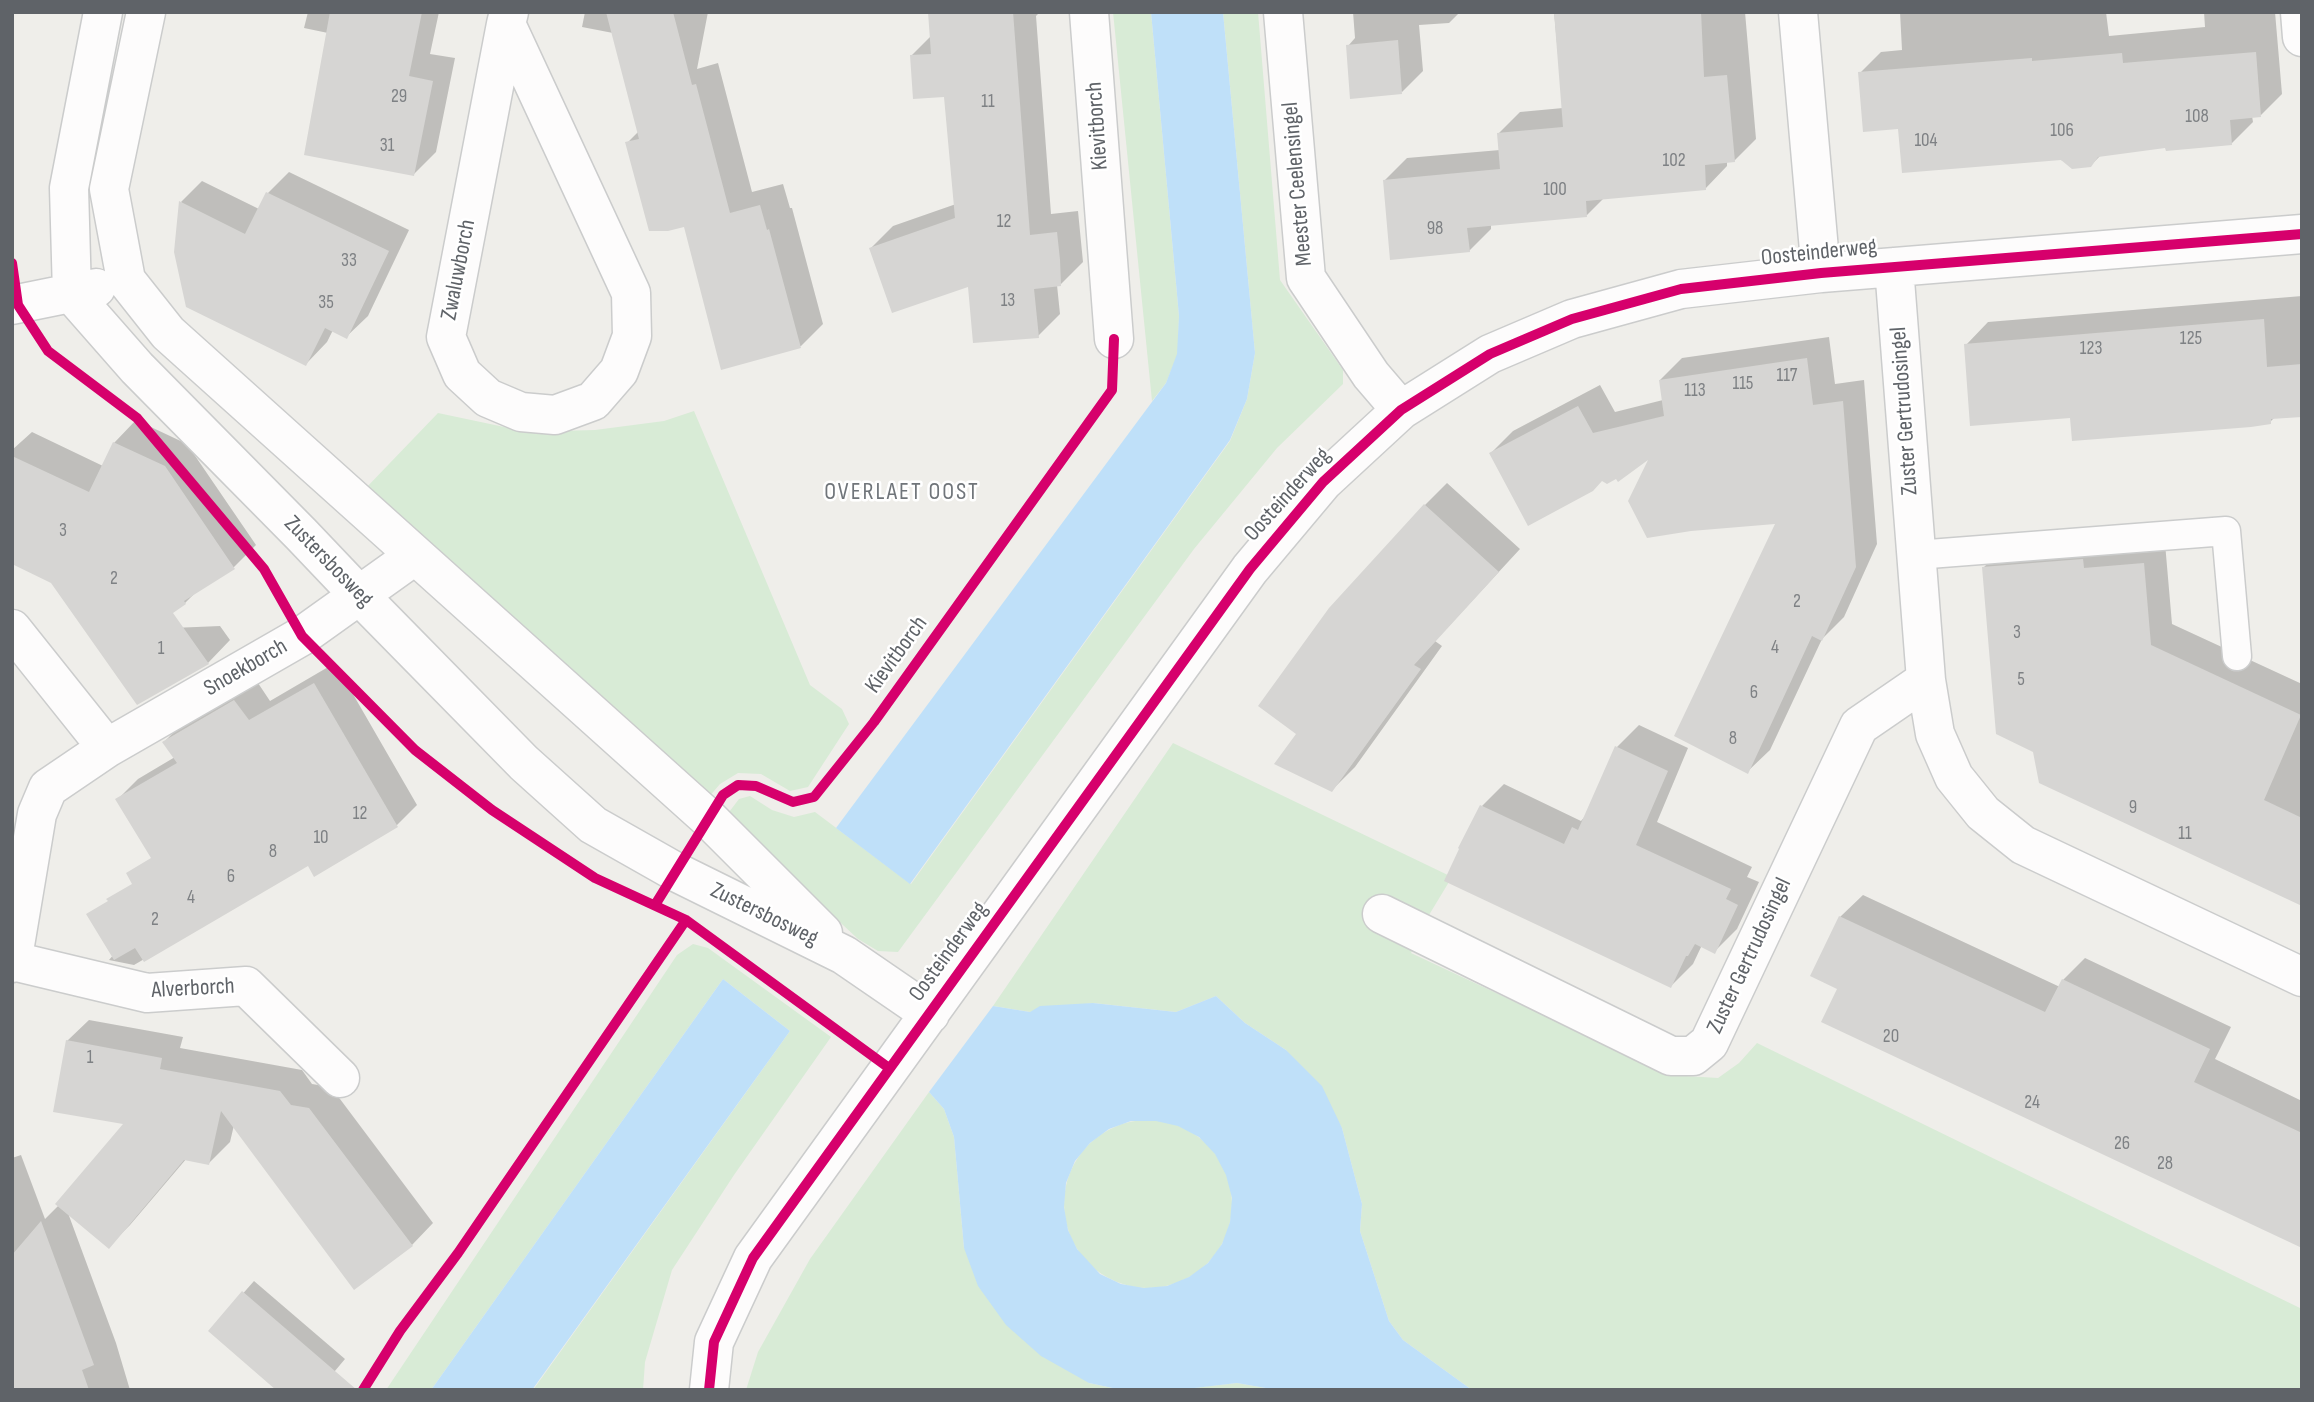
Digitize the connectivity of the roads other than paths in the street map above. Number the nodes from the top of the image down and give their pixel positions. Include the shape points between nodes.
1 (103, 12) edge
2 (146, 12) edge
3 (1089, 12) edge
4 (1283, 12) edge
5 (1798, 12) edge
6 (2300, 12) edge
7 (507, 18) edge
8 (2302, 37) edge
9 (2302, 234) edge
10 (1894, 267) junction
11 (1821, 273) junction
12 (126, 280) junction
13 (72, 293) junction
14 (12, 306) edge
15 (1114, 339) dead end
16 (1401, 410) junction
17 (1916, 555) junction
18 (414, 556) junction
19 (360, 596) junction
20 (12, 629) edge
21 (2237, 656) dead end
22 (1926, 680) junction
23 (107, 748) junction
24 (1382, 914) dead end
25 (844, 955) junction
26 (13, 962) edge
27 (2302, 977) edge
28 (930, 1014) junction
29 (340, 1077) dead end
30 (709, 1390) edge

1 - 13 street via 69,188
2 - 12 street, Zustersbosweg via 109,189
3 - 15 street, Kievitborch
4 - 16 street, Meester Ceelensingel via 1306,278 1370,374
5 - 11 street
6 - 8 street
7 - 7 street, Zwaluwborch via 631,293 632,336 619,371 593,401 555,415 521,412 488,398 462,374 446,337
9 - 10 street, Oosteinderweg
10 - 11 street, Oosteinderweg
10 - 17 street, Zuster Gertrudosingel
11 - 16 street, Oosteinderweg via 1681,289 1572,319 1490,354
12 - 13 street
12 - 18 street, Zustersbosweg via 168,333
13 - 14 street
13 - 19 street, Zustersbosweg via 137,368
16 - 28 street, Oosteinderweg via 1323,482 1250,569
17 - 21 lane via 2226,531
17 - 22 street, Zuster Gertrudosingel
18 - 19 street, Snoekborch
18 - 25 street, Zustersbosweg via 708,818
19 - 23 street, Snoekborch via 302,636
19 - 25 street, Zustersbosweg via 524,763 593,825 676,872
20 - 23 street
22 - 24 street, Zuster Gertrudosingel via 1858,726 1709,1043 1693,1056 1671,1056
22 - 27 street, Zuster Gertrudosingel via 1935,734 1954,777 1983,813 2023,845
23 - 26 street, Snoekborch via 48,788 44,797 37,814
25 - 28 street, Zustersbosweg
26 - 29 street, Alverborch via 148,993 246,986
28 - 30 street, Oosteinderweg via 753,1258 715,1342

